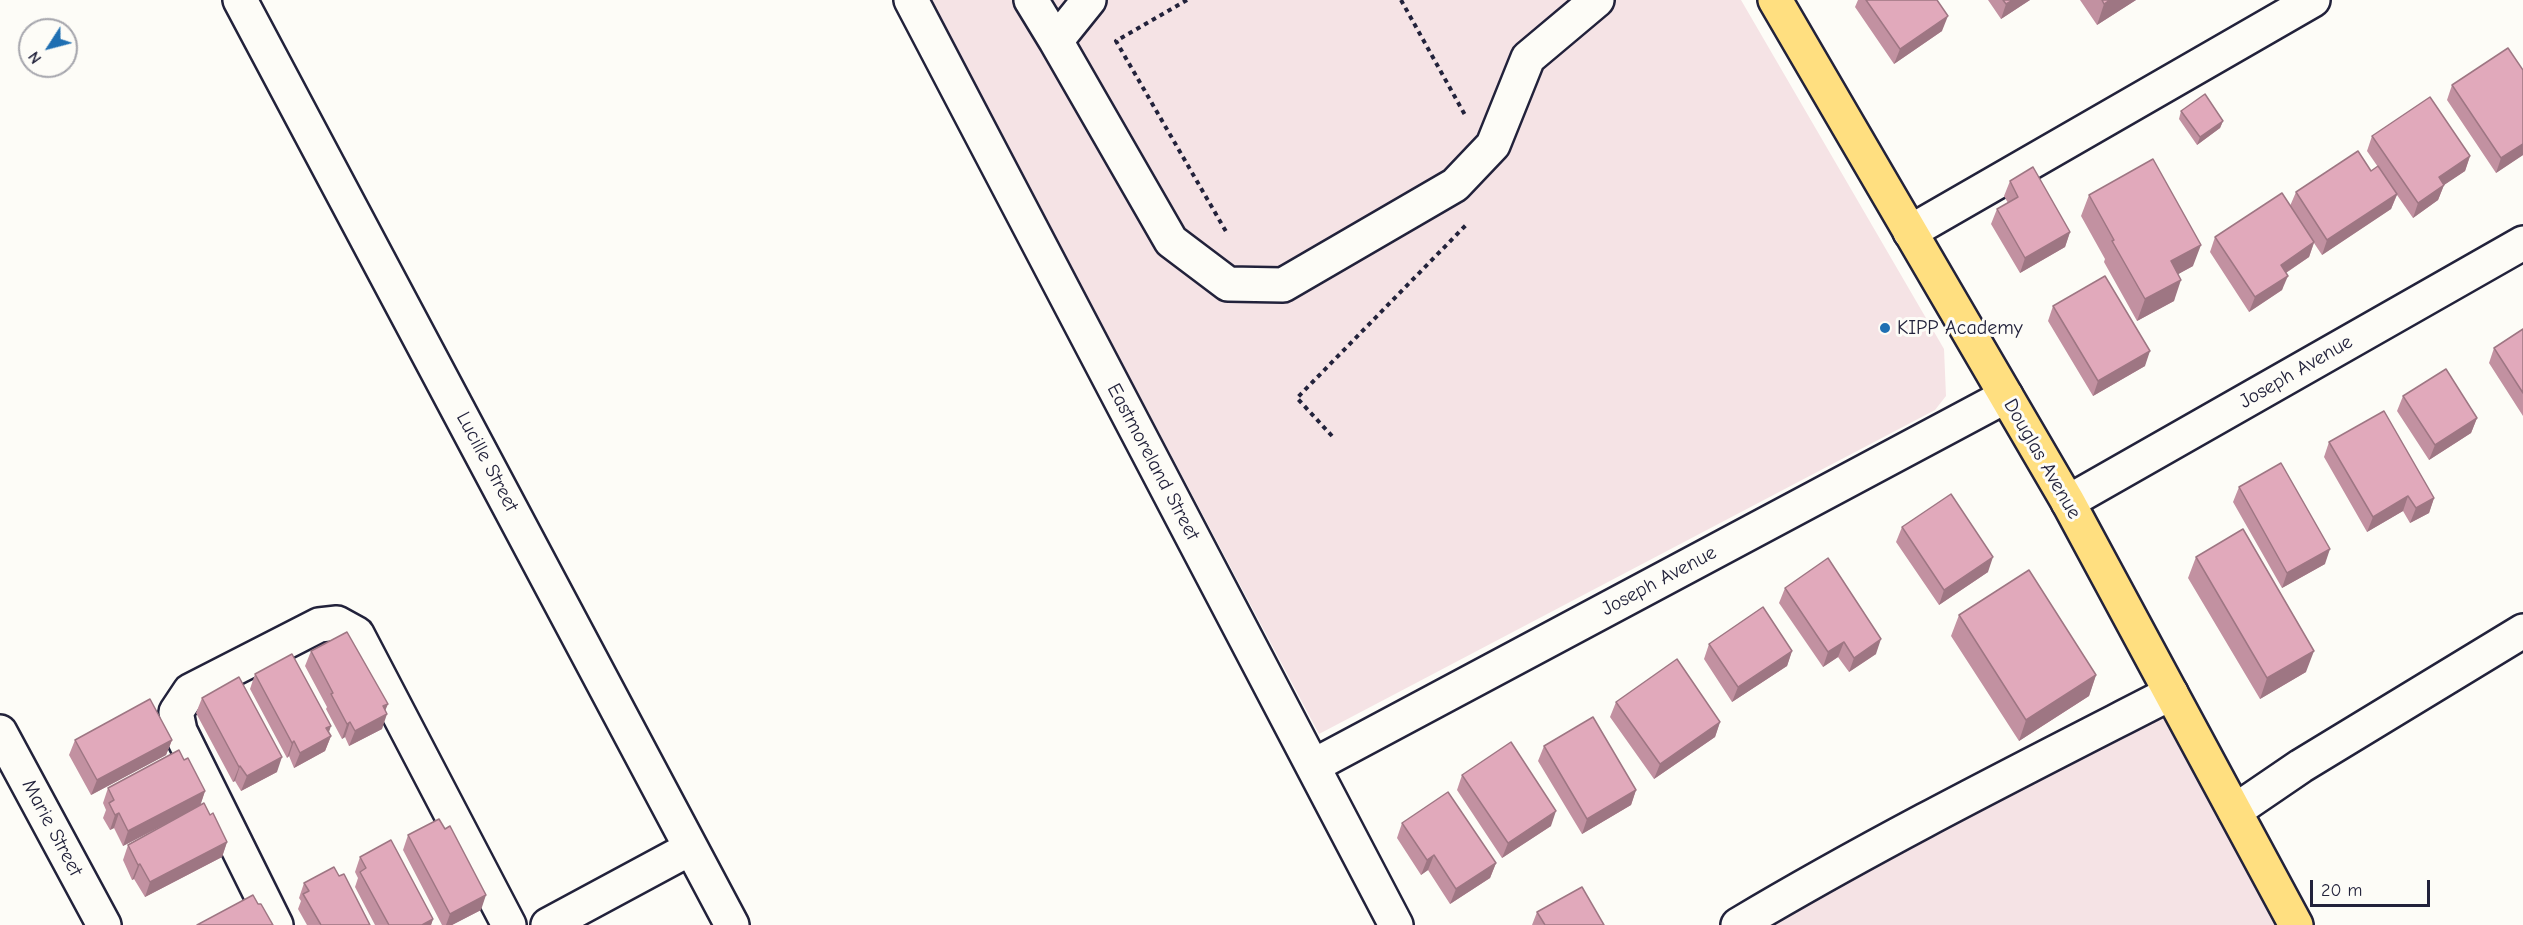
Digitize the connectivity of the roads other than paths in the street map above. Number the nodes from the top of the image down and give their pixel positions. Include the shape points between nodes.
1 (240, 0) edge
2 (911, 0) edge
3 (1032, 0) edge
4 (1089, 0) edge
5 (1597, 0) edge
6 (1775, 0) edge
7 (2313, 0) edge
8 (1056, 41) junction
9 (1910, 232) junction
10 (2523, 243) edge
11 (2006, 396) junction
12 (2068, 502) junction
13 (2523, 631) edge
14 (2171, 693) junction
15 (0, 732) edge
16 (1313, 766) junction
17 (2235, 811) junction
18 (692, 848) junction
19 (104, 925) edge
20 (276, 925) edge
21 (509, 925) edge
22 (548, 925) edge
23 (732, 925) edge
24 (1396, 925) edge
25 (1738, 925) edge
26 (2296, 925) edge

1 - 18 street, Lucille Street
2 - 16 street, Eastmoreland Street
3 - 8 street
4 - 8 street
5 - 8 street via 1528,58 1493,145 1455,185 1283,285 1228,284 1171,241
6 - 9 main road, Douglas Avenue
7 - 9 street
9 - 11 main road, Douglas Avenue
10 - 12 street, Joseph Avenue
11 - 12 main road, Douglas Avenue
11 - 16 street, Joseph Avenue
12 - 14 main road, Douglas Avenue
13 - 17 street via 2301,766
14 - 17 main road, Douglas Avenue
14 - 25 street via 1886,840
15 - 19 street, Marie Street
16 - 24 street, Eastmoreland Street
17 - 26 main road, Douglas Avenue
18 - 22 street
18 - 23 street, Lucille Street
20 - 21 street via 180,731 176,712 190,691 319,625 337,623 357,634

